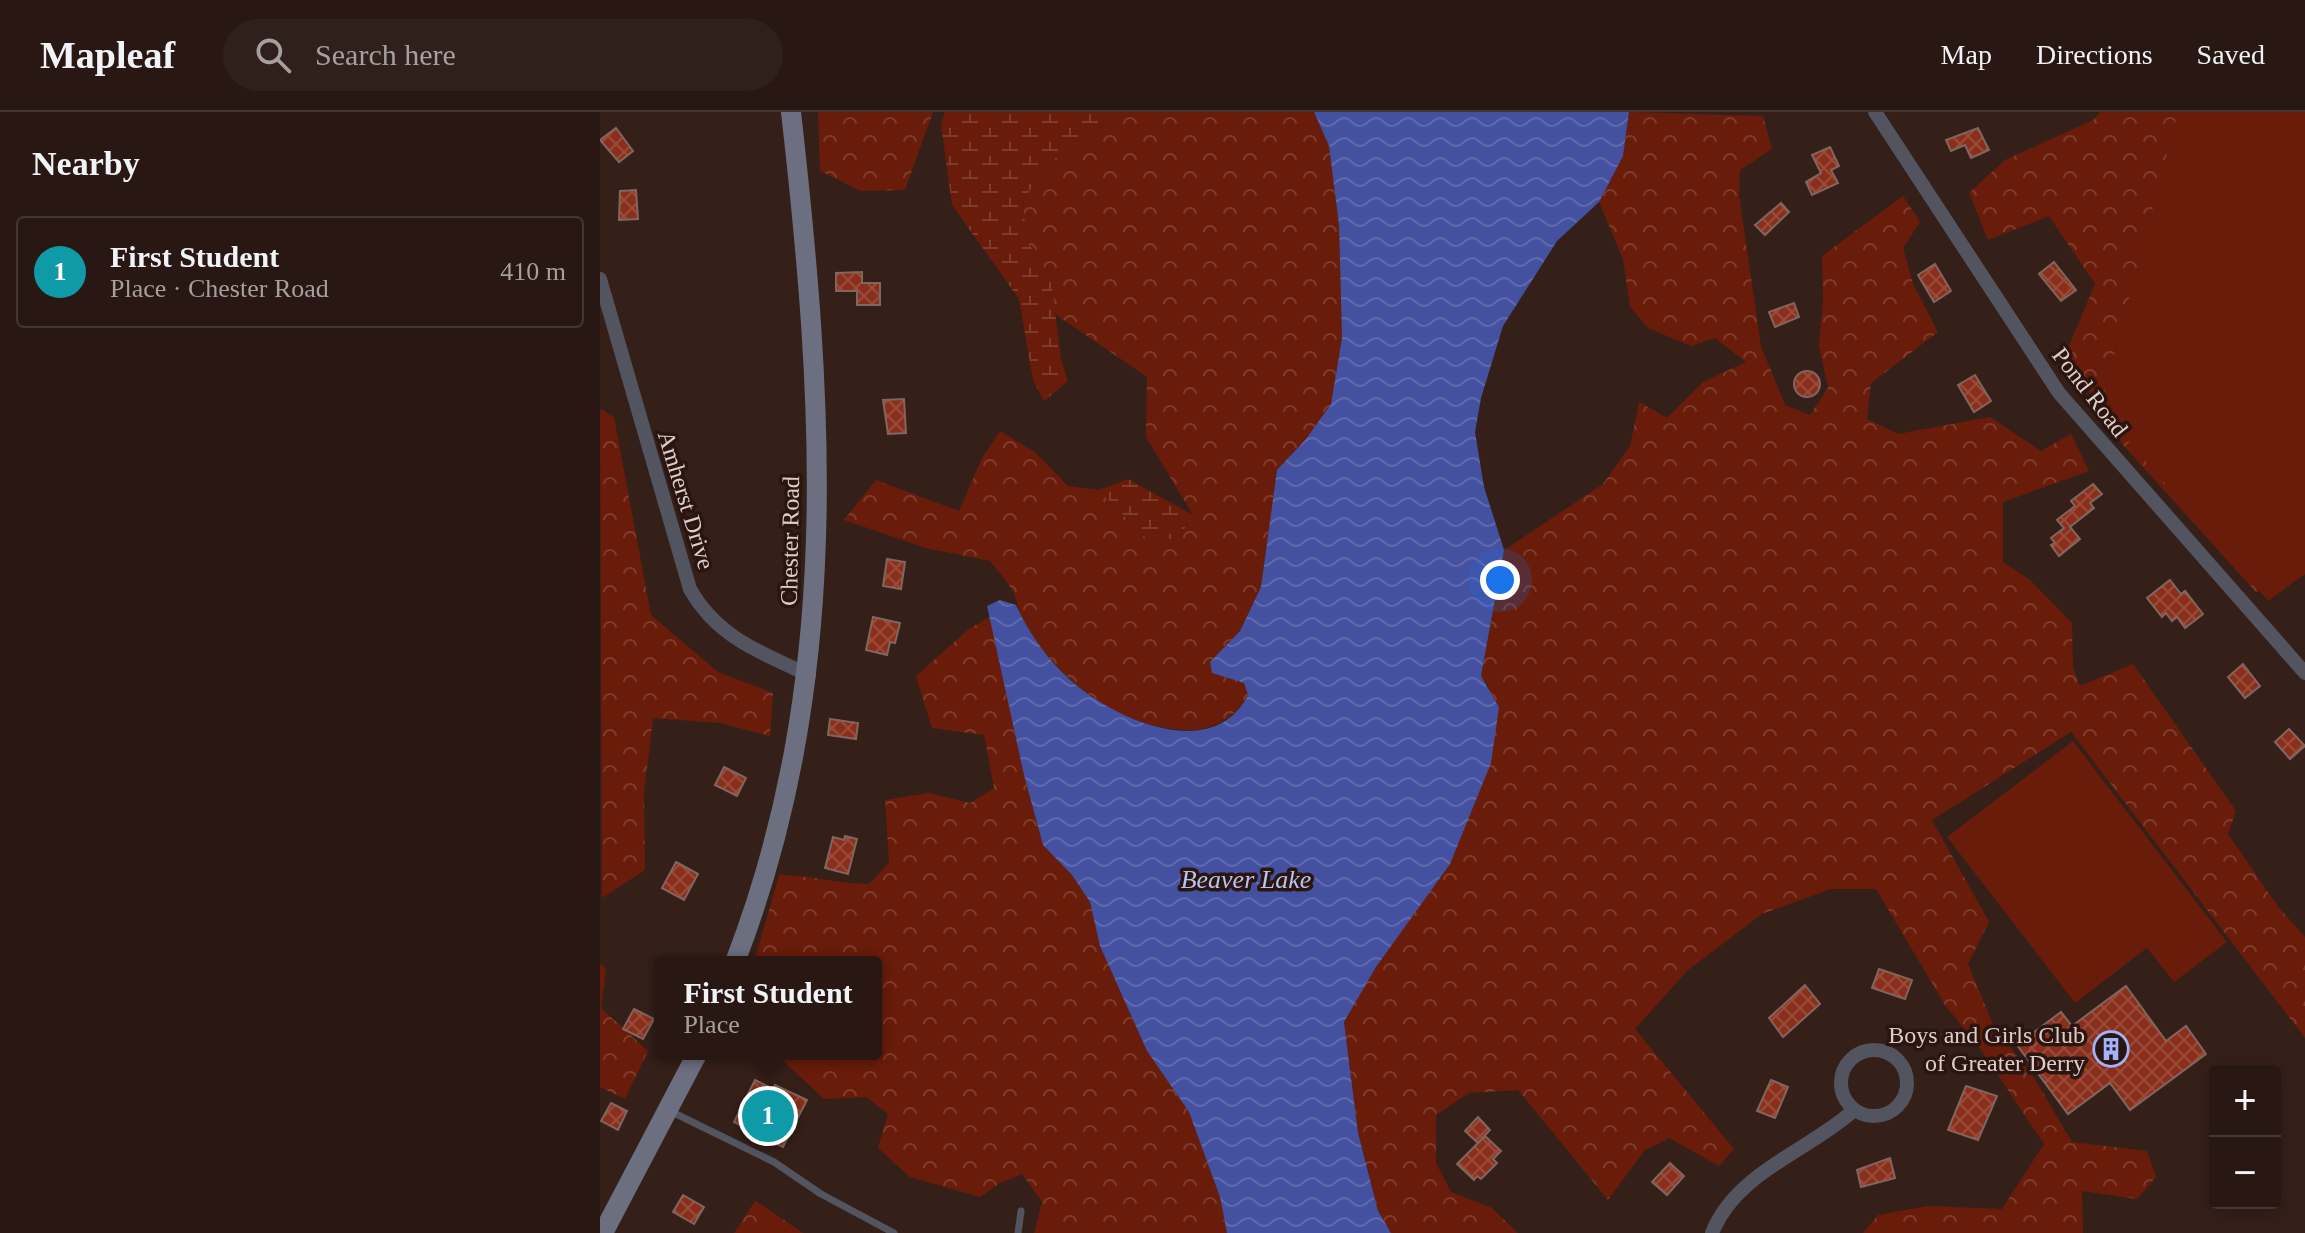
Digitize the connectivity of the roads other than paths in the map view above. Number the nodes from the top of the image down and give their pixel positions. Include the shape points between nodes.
1 (791, 112) edge
2 (1875, 112) edge
3 (600, 279) edge
4 (2305, 673) edge
5 (809, 675) junction
6 (737, 956) edge
7 (694, 1060) edge
8 (668, 1110) junction
9 (1854, 1110) junction
10 (1021, 1211) dead end
11 (603, 1233) edge
12 (894, 1233) edge
13 (1018, 1233) edge
14 (1712, 1233) edge

1 - 5 main road, Chester Road via 817,466
2 - 4 street, Pond Road via 2059,393
3 - 5 street, Amherst Drive via 690,589 707,616 731,637
5 - 6 main road, Chester Road via 785,806
7 - 8 main road
8 - 11 main road
8 - 12 lane via 774,1162
9 - 9 street via 1879,1116 1901,1104 1908,1079 1895,1057 1872,1050 1850,1060 1841,1083
9 - 14 street via 1751,1182 1727,1206
10 - 13 lane

